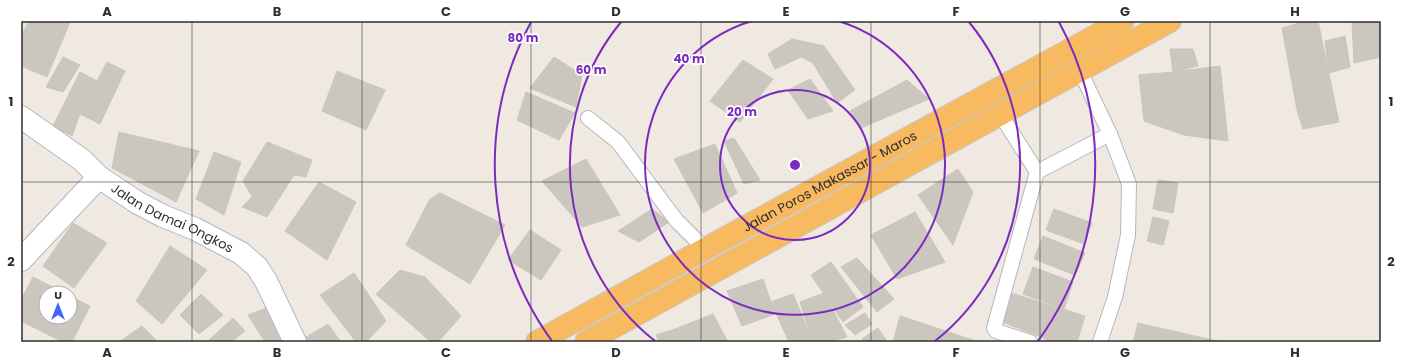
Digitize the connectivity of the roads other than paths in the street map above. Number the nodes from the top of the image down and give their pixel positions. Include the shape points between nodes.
1 (1123, 21) edge
2 (1170, 21) edge
3 (1080, 70) junction
4 (1000, 114) junction
5 (21, 117) edge
6 (588, 118) dead end
7 (1110, 134) junction
8 (1037, 172) junction
9 (99, 177) junction
10 (705, 249) junction
11 (21, 260) edge
12 (295, 342) edge
13 (537, 342) edge
14 (586, 342) edge
15 (1030, 342) edge
16 (1100, 342) edge

1 - 10 highway, Jalan Poros Makassar - Maros
2 - 3 highway, Jalan Poros Makassar - Maros
3 - 4 highway, Jalan Poros Makassar - Maros
3 - 7 lane
4 - 8 lane
4 - 14 highway, Jalan Poros Makassar - Maros
5 - 9 street, Jalan Damai Ongkos via 82,160
6 - 10 lane via 618,142 676,220
7 - 8 lane
7 - 16 lane via 1129,184 1128,235 1115,296
8 - 15 lane via 994,328
9 - 11 street
9 - 12 street, Jalan Damai Ongkos via 138,203 241,253 257,267 266,281
10 - 13 highway, Jalan Poros Makassar - Maros

